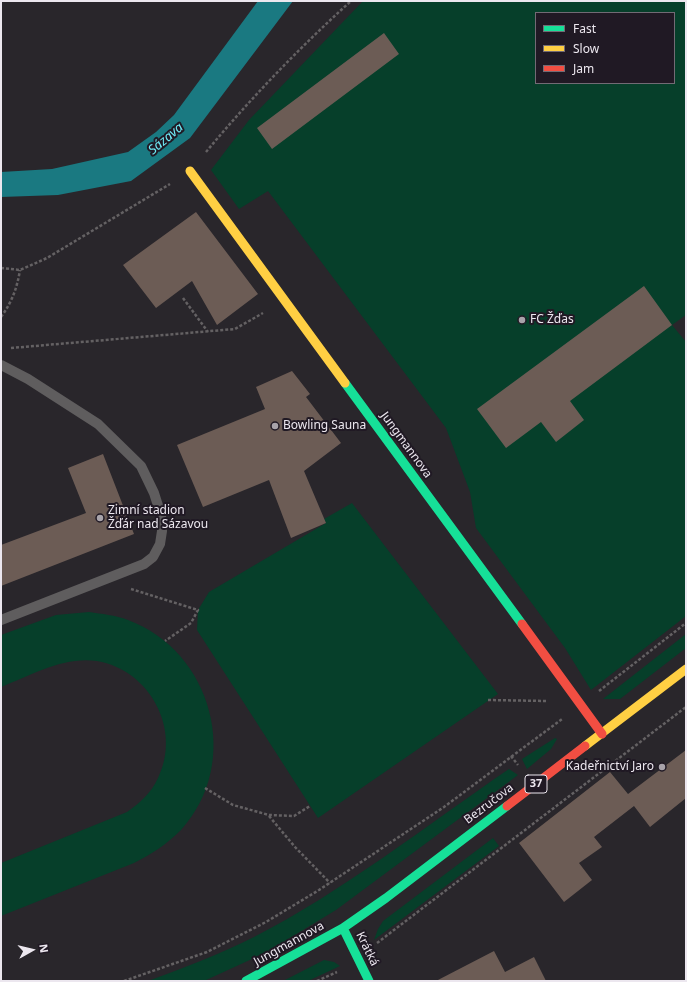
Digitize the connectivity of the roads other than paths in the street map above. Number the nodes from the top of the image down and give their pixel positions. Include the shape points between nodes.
1 (190, 171) road end
2 (1, 365) edge
3 (1, 620) edge
4 (686, 669) edge
5 (602, 734) junction
6 (343, 928) junction
7 (246, 981) edge
8 (369, 981) edge

1 - 5 street, Jungmannova
2 - 3 lane via 28,379 98,424 141,466 154,493 161,515 162,531 160,544 153,557 144,564
4 - 5 street, Bezručova / 37
5 - 6 street, Bezručova / 37
6 - 7 street, Jungmannova / 37
6 - 8 street, Krátká

